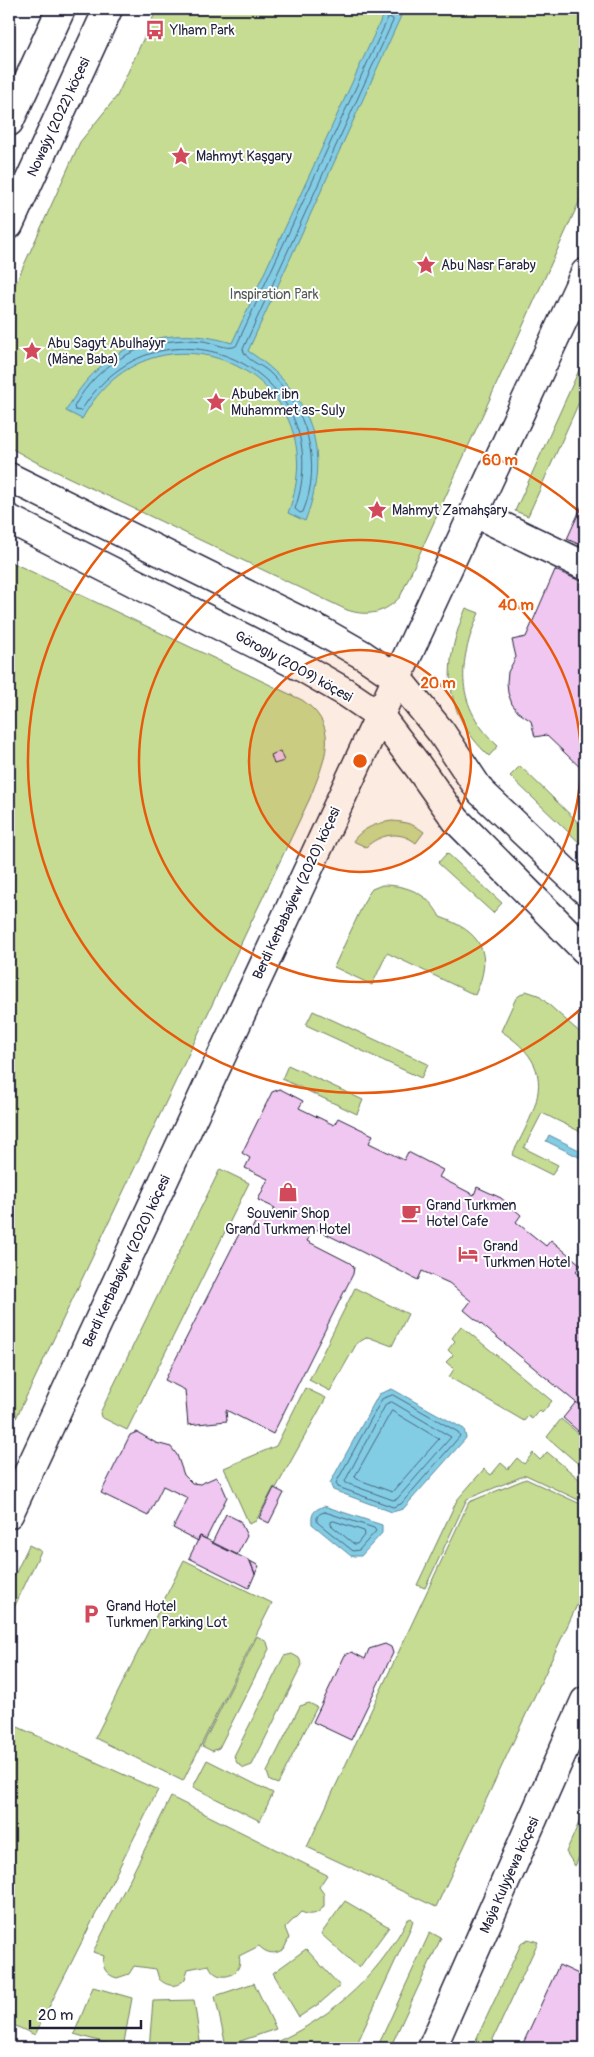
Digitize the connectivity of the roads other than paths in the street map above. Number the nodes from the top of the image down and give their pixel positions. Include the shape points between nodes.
1 (61, 9) edge
2 (108, 9) edge
3 (9, 122) edge
4 (9, 225) edge
5 (585, 273) edge
6 (9, 477) edge
7 (475, 513) junction
8 (9, 519) edge
9 (585, 566) edge
10 (397, 678) junction
11 (379, 715) junction
12 (585, 890) edge
13 (585, 950) edge
14 (9, 1514) edge
15 (585, 1701) edge
16 (432, 2048) edge

1 - 3 street
2 - 4 street, Nowaýy (2022) köçesi
5 - 7 street, Berdi Kerbabaýew (2020) köçesi
6 - 10 street via 321,631
7 - 9 street
7 - 10 street, Berdi Kerbabaýew (2020) köçesi
8 - 11 street, Görogly (2009) köçesi via 305,669
10 - 11 street, Berdi Kerbabaýew (2020) köçesi
10 - 12 street via 442,732 481,792
11 - 13 street, Görogly (2009) köçesi via 456,820
11 - 14 street, Berdi Kerbabaýew (2020) köçesi
15 - 16 street, Maýa Kulyýewa köçesi

